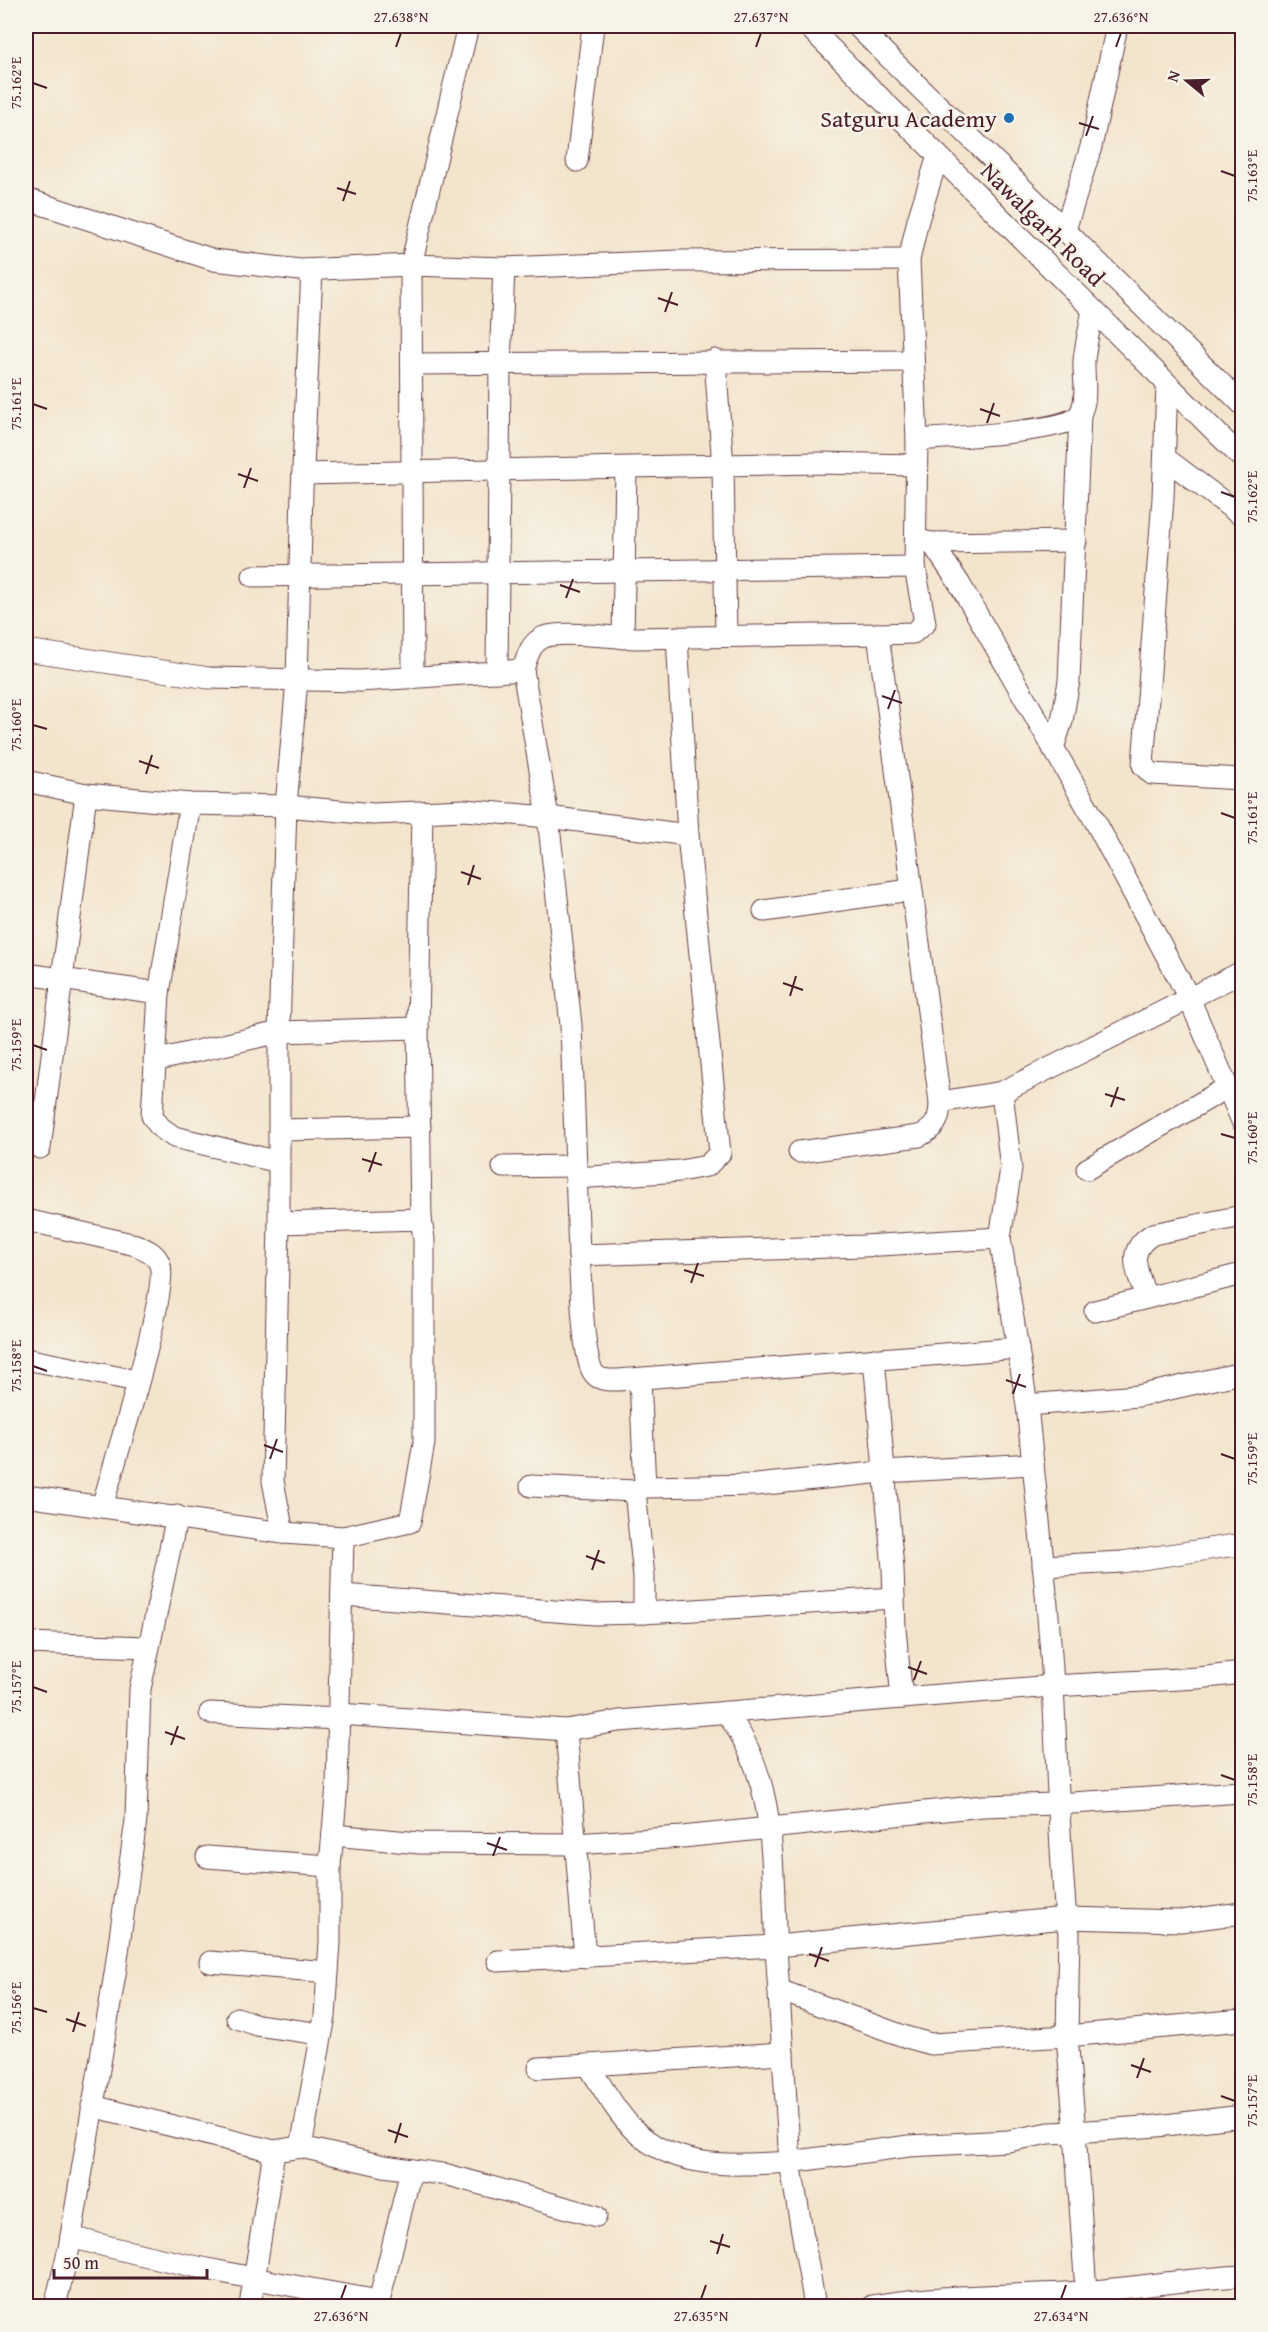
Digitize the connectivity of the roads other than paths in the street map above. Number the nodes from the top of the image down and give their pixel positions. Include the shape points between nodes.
1 (468, 26) edge
2 (593, 26) edge
3 (808, 26) edge
4 (857, 26) edge
5 (1117, 26) edge
6 (938, 156) junction
7 (577, 161) dead end
8 (26, 200) edge
9 (1065, 230) junction
10 (909, 260) junction
11 (411, 265) junction
12 (504, 267) junction
13 (312, 270) junction
14 (1094, 310) junction
15 (715, 360) junction
16 (913, 361) junction
17 (412, 363) junction
18 (500, 364) junction
19 (1167, 384) junction
20 (1242, 404) edge
21 (1080, 414) junction
22 (917, 440) junction
23 (1165, 458) junction
24 (1242, 458) edge
25 (916, 465) junction
26 (723, 466) junction
27 (626, 468) junction
28 (413, 472) junction
29 (499, 472) junction
30 (303, 474) junction
31 (1242, 516) edge
32 (923, 541) junction
33 (1076, 541) junction
34 (915, 567) junction
35 (725, 571) junction
36 (624, 572) junction
37 (498, 573) junction
38 (410, 574) junction
39 (300, 575) junction
40 (253, 576) dead end
41 (878, 634) junction
42 (726, 636) junction
43 (677, 637) junction
44 (623, 638) junction
45 (26, 650) edge
46 (524, 670) junction
47 (497, 672) junction
48 (413, 678) junction
49 (297, 680) junction
50 (1053, 748) junction
51 (1242, 779) edge
52 (26, 781) edge
53 (86, 794) junction
54 (190, 804) junction
55 (286, 806) junction
56 (422, 812) junction
57 (548, 817) junction
58 (688, 836) junction
59 (910, 890) junction
60 (764, 911) dead end
61 (1242, 972) edge
62 (26, 974) edge
63 (60, 979) junction
64 (159, 993) junction
65 (1189, 998) junction
66 (418, 1028) junction
67 (279, 1032) junction
68 (154, 1061) junction
69 (1228, 1087) junction
70 (1002, 1092) junction
71 (940, 1102) junction
72 (1242, 1121) edge
73 (420, 1127) junction
74 (280, 1130) junction
75 (40, 1148) dead end
76 (799, 1152) dead end
77 (279, 1162) junction
78 (503, 1167) dead end
79 (1088, 1169) dead end
80 (575, 1172) junction
81 (1242, 1216) edge
82 (422, 1219) junction
83 (26, 1220) edge
84 (279, 1223) junction
85 (999, 1238) junction
86 (579, 1255) junction
87 (1242, 1274) edge
88 (1146, 1298) junction
89 (1095, 1311) dead end
90 (1018, 1348) junction
91 (26, 1359) edge
92 (874, 1359) junction
93 (1242, 1373) edge
94 (640, 1379) junction
95 (137, 1381) junction
96 (1027, 1405) junction
97 (1033, 1464) junction
98 (883, 1472) junction
99 (531, 1486) dead end
100 (640, 1489) junction
101 (26, 1496) edge
102 (102, 1507) junction
103 (177, 1516) junction
104 (284, 1533) junction
105 (343, 1537) junction
106 (1242, 1544) edge
107 (1043, 1566) junction
108 (342, 1595) junction
109 (894, 1598) junction
110 (644, 1613) junction
111 (26, 1644) edge
112 (148, 1647) junction
113 (1242, 1672) edge
114 (1053, 1686) junction
115 (902, 1698) junction
116 (725, 1712) junction
117 (210, 1713) dead end
118 (339, 1717) junction
119 (566, 1730) junction
120 (1242, 1792) edge
121 (1057, 1804) junction
122 (770, 1826) junction
123 (333, 1835) junction
124 (575, 1844) junction
125 (207, 1857) dead end
126 (330, 1866) junction
127 (1242, 1913) edge
128 (1066, 1918) junction
129 (776, 1946) junction
130 (585, 1958) junction
131 (498, 1961) dead end
132 (210, 1962) dead end
133 (328, 1972) junction
134 (779, 1990) junction
135 (237, 2018) dead end
136 (1242, 2020) edge
137 (321, 2034) junction
138 (1066, 2036) junction
139 (783, 2053) junction
140 (588, 2065) junction
141 (539, 2068) dead end
142 (93, 2106) junction
143 (1242, 2116) edge
144 (1075, 2132) junction
145 (302, 2147) junction
146 (274, 2151) junction
147 (790, 2162) junction
148 (411, 2170) junction
149 (596, 2216) dead end
150 (70, 2237) junction
151 (1242, 2276) edge
152 (256, 2280) junction
153 (1086, 2299) edge
154 (379, 2304) edge
155 (55, 2307) edge
156 (250, 2307) edge
157 (815, 2307) edge
158 (872, 2307) edge

1 - 11 street
2 - 7 street
3 - 6 street, Nawalgarh Road
4 - 9 street
5 - 9 street via 1091,147
6 - 10 street
6 - 14 street, Nawalgarh Road
8 - 13 street via 214,260
9 - 20 street
10 - 12 street
10 - 16 street
11 - 12 street
11 - 13 street
11 - 17 street
12 - 18 street
13 - 30 street
14 - 19 street, Nawalgarh Road
14 - 21 street via 1084,359
15 - 16 street
15 - 18 street
15 - 26 street
16 - 22 street
17 - 18 street
17 - 28 street
18 - 29 street
19 - 23 street
19 - 24 street, Nawalgarh Road
21 - 22 street via 1062,424
21 - 33 street
22 - 25 street
23 - 31 street
23 - 51 street via 1143,765 1152,774
25 - 26 street
25 - 32 street
26 - 27 street
26 - 35 street
27 - 29 street
27 - 36 street
28 - 29 street
28 - 30 street
28 - 38 street
29 - 37 street
30 - 39 street
32 - 33 street
32 - 34 street
32 - 50 street via 959,583
33 - 50 street via 1069,681
34 - 35 street
34 - 41 street via 925,623 913,633
35 - 36 street
35 - 42 street
36 - 37 street
36 - 44 street
37 - 38 street
37 - 47 street
38 - 39 street
38 - 48 street
39 - 40 street
39 - 49 street
41 - 42 street
41 - 59 street
42 - 43 street
43 - 44 street
43 - 58 street
44 - 46 street via 546,637 534,644
45 - 49 street via 209,678
46 - 47 street
46 - 57 street
47 - 48 street
48 - 49 street
49 - 55 street
50 - 65 street
52 - 53 street
53 - 54 street
53 - 63 street
54 - 55 street
54 - 64 street
55 - 56 street via 373,814
55 - 67 street
56 - 57 street via 464,810
56 - 66 street
57 - 58 street
57 - 80 street via 572,1025
58 - 80 street via 720,1153 707,1166 680,1171
59 - 60 street
59 - 71 street
61 - 65 street
62 - 63 street
63 - 64 street
63 - 75 street
64 - 68 street
65 - 69 street
65 - 70 street
66 - 67 street
66 - 73 street
67 - 68 street
67 - 74 street
68 - 77 street via 152,1116 160,1127 174,1137
69 - 72 street
69 - 79 street
70 - 71 street
70 - 85 street via 1011,1168
71 - 76 street via 940,1116 933,1130 919,1136
73 - 74 street
73 - 82 street
74 - 77 street
77 - 84 street
78 - 80 street
80 - 86 street
81 - 88 street via 1153,1234 1142,1240 1135,1249 1135,1258
82 - 84 street
82 - 105 street via 424,1443 410,1522
83 - 95 street via 136,1245 153,1253 160,1265 162,1282
84 - 104 street via 273,1481
85 - 86 street
85 - 90 street
86 - 94 street via 587,1348 593,1372 600,1379
87 - 88 street
88 - 89 street
90 - 92 street
90 - 96 street
91 - 95 street
92 - 94 street
92 - 98 street
93 - 96 street via 1138,1396
94 - 100 street
95 - 102 street
96 - 97 street
97 - 98 street
97 - 107 street
98 - 100 street via 756,1485
98 - 109 street
99 - 100 street
100 - 110 street
101 - 102 street
102 - 103 street
103 - 104 street
103 - 112 street
104 - 105 street
105 - 108 street
106 - 107 street via 1122,1562
107 - 114 street
108 - 110 street via 595,1614
108 - 118 street
109 - 110 street
109 - 115 street
111 - 112 street
112 - 142 street via 140,1689 136,1820
113 - 114 street
114 - 115 street
114 - 121 street
115 - 116 street
116 - 119 street via 619,1720
116 - 122 street via 743,1734 756,1763
117 - 118 street
118 - 119 street
118 - 123 street
119 - 124 street
120 - 121 street
121 - 122 street via 982,1806
121 - 128 street
122 - 124 street
122 - 129 street
123 - 124 street via 420,1843
123 - 126 street
124 - 130 street
125 - 126 street
126 - 133 street
127 - 128 street via 1181,1921
128 - 129 street
128 - 138 street
129 - 130 street
129 - 134 street
130 - 131 street
132 - 133 street
133 - 137 street
134 - 138 street via 931,2044
134 - 139 street
135 - 137 street via 257,2025
136 - 138 street
137 - 145 street
138 - 144 street
139 - 140 street
139 - 147 street
140 - 141 street
140 - 147 street via 633,2129 661,2150 691,2161 730,2165
142 - 146 street
142 - 150 street
143 - 144 street
144 - 147 street via 1008,2141 909,2146
144 - 153 street
145 - 146 street
145 - 148 street
146 - 152 street
147 - 157 street
148 - 149 street via 448,2175
148 - 154 street
150 - 152 street
150 - 155 street
151 - 153 street via 1182,2279
152 - 154 street
152 - 156 street
153 - 158 street via 925,2298

